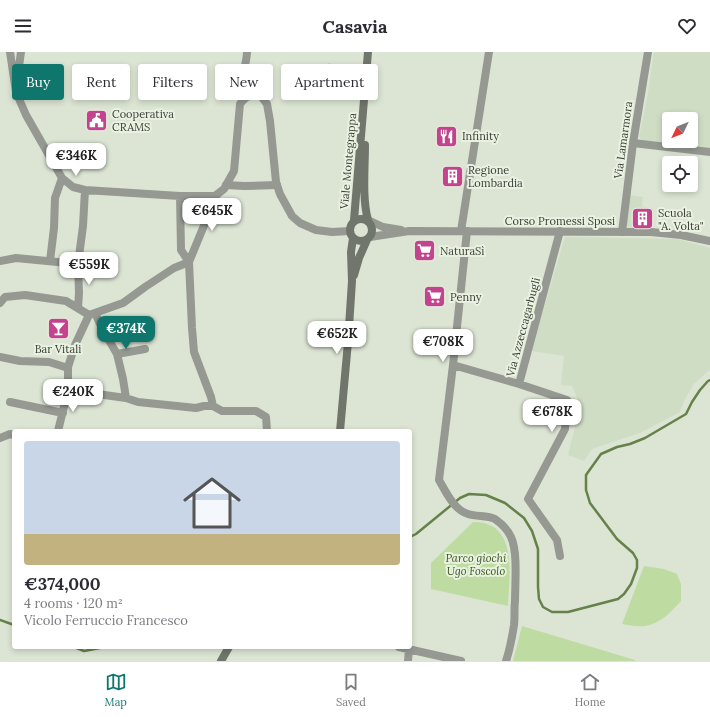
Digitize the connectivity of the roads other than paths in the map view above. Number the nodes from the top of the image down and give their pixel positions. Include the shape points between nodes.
1 (10, 52) edge
2 (21, 52) edge
3 (247, 52) edge
4 (368, 52) edge
5 (489, 52) edge
6 (648, 52) edge
7 (20, 64) edge
8 (246, 64) edge
9 (12, 65) edge
10 (19, 100) edge
11 (243, 100) edge
12 (264, 100) edge
13 (364, 104) junction
14 (633, 143) junction
15 (710, 152) edge
16 (62, 178) junction
17 (226, 185) junction
18 (277, 185) junction
19 (85, 190) junction
20 (180, 196) junction
21 (215, 196) junction
22 (354, 220) junction
23 (368, 220) junction
24 (409, 231) junction
25 (464, 231) junction
26 (560, 231) junction
27 (622, 232) junction
28 (352, 234) junction
29 (368, 239) junction
30 (710, 242) edge
31 (0, 261) edge
32 (50, 261) junction
33 (189, 262) junction
34 (78, 264) junction
35 (352, 281) junction
36 (2, 297) edge
37 (78, 308) junction
38 (92, 314) junction
39 (145, 349) dead end
40 (117, 354) junction
41 (0, 358) edge
42 (453, 365) junction
43 (68, 368) junction
44 (519, 384) junction
45 (68, 390) junction
46 (126, 398) junction
47 (10, 402) dead end
48 (213, 406) junction
49 (63, 413) junction
50 (59, 429) edge
51 (267, 429) edge
52 (340, 429) edge
53 (12, 434) edge
54 (0, 438) edge
55 (560, 556) dead end
56 (228, 649) edge
57 (409, 649) joint
58 (221, 661) edge
59 (408, 661) edge
60 (460, 661) edge
61 (506, 661) edge

1 - 9 street
2 - 7 street
3 - 8 street
4 - 13 main road, Viale Montegrappa
5 - 25 street
6 - 14 street, Via Lamarmora
10 - 16 street
11 - 17 street via 240,104 234,171
12 - 18 street via 267,104
13 - 22 main road, Viale Montegrappa
13 - 23 main road, Viale Montegrappa via 365,212
14 - 15 street
14 - 27 street, Via Lamarmora
16 - 19 street via 73,187
16 - 32 street via 55,198
17 - 18 street
17 - 21 street
18 - 28 street via 287,208 300,224 316,230
19 - 20 street
19 - 34 street
20 - 21 street
20 - 33 street via 181,250
21 - 33 street
22 - 23 main road
22 - 28 main road via 351,224
23 - 24 street, Corso Promessi Sposi via 383,227
23 - 29 main road via 373,233
24 - 25 street, Corso Promessi Sposi
24 - 29 street, Corso Promessi Sposi
25 - 26 street, Corso Promessi Sposi
25 - 42 street
26 - 27 street, Corso Promessi Sposi
26 - 44 street, Via Azzeccagarbugli
27 - 30 street, Corso Promessi Sposi via 681,235
28 - 29 main road via 357,240
28 - 35 main road
29 - 35 main road
31 - 32 street via 16,258
32 - 34 street
33 - 38 street via 168,272 123,303
33 - 48 street via 194,352
34 - 37 street
35 - 52 main road
36 - 37 street via 25,295 66,301
37 - 38 street
38 - 40 street
38 - 43 street via 75,345
39 - 40 street
40 - 46 street
41 - 43 street via 49,362
42 - 44 street, Via Azzeccagarbugli
42 - 61 street via 439,480 459,509 468,514 494,519 505,528 511,538 514,548 514,623 511,647
43 - 45 street
44 - 55 street via 567,400 566,429 528,498 557,540
45 - 46 street
45 - 49 street
46 - 48 street via 138,402 196,408
47 - 49 street
48 - 51 street via 222,411 256,411 266,417
49 - 50 street
53 - 54 street
56 - 58 main road
57 - 59 street
57 - 60 street

